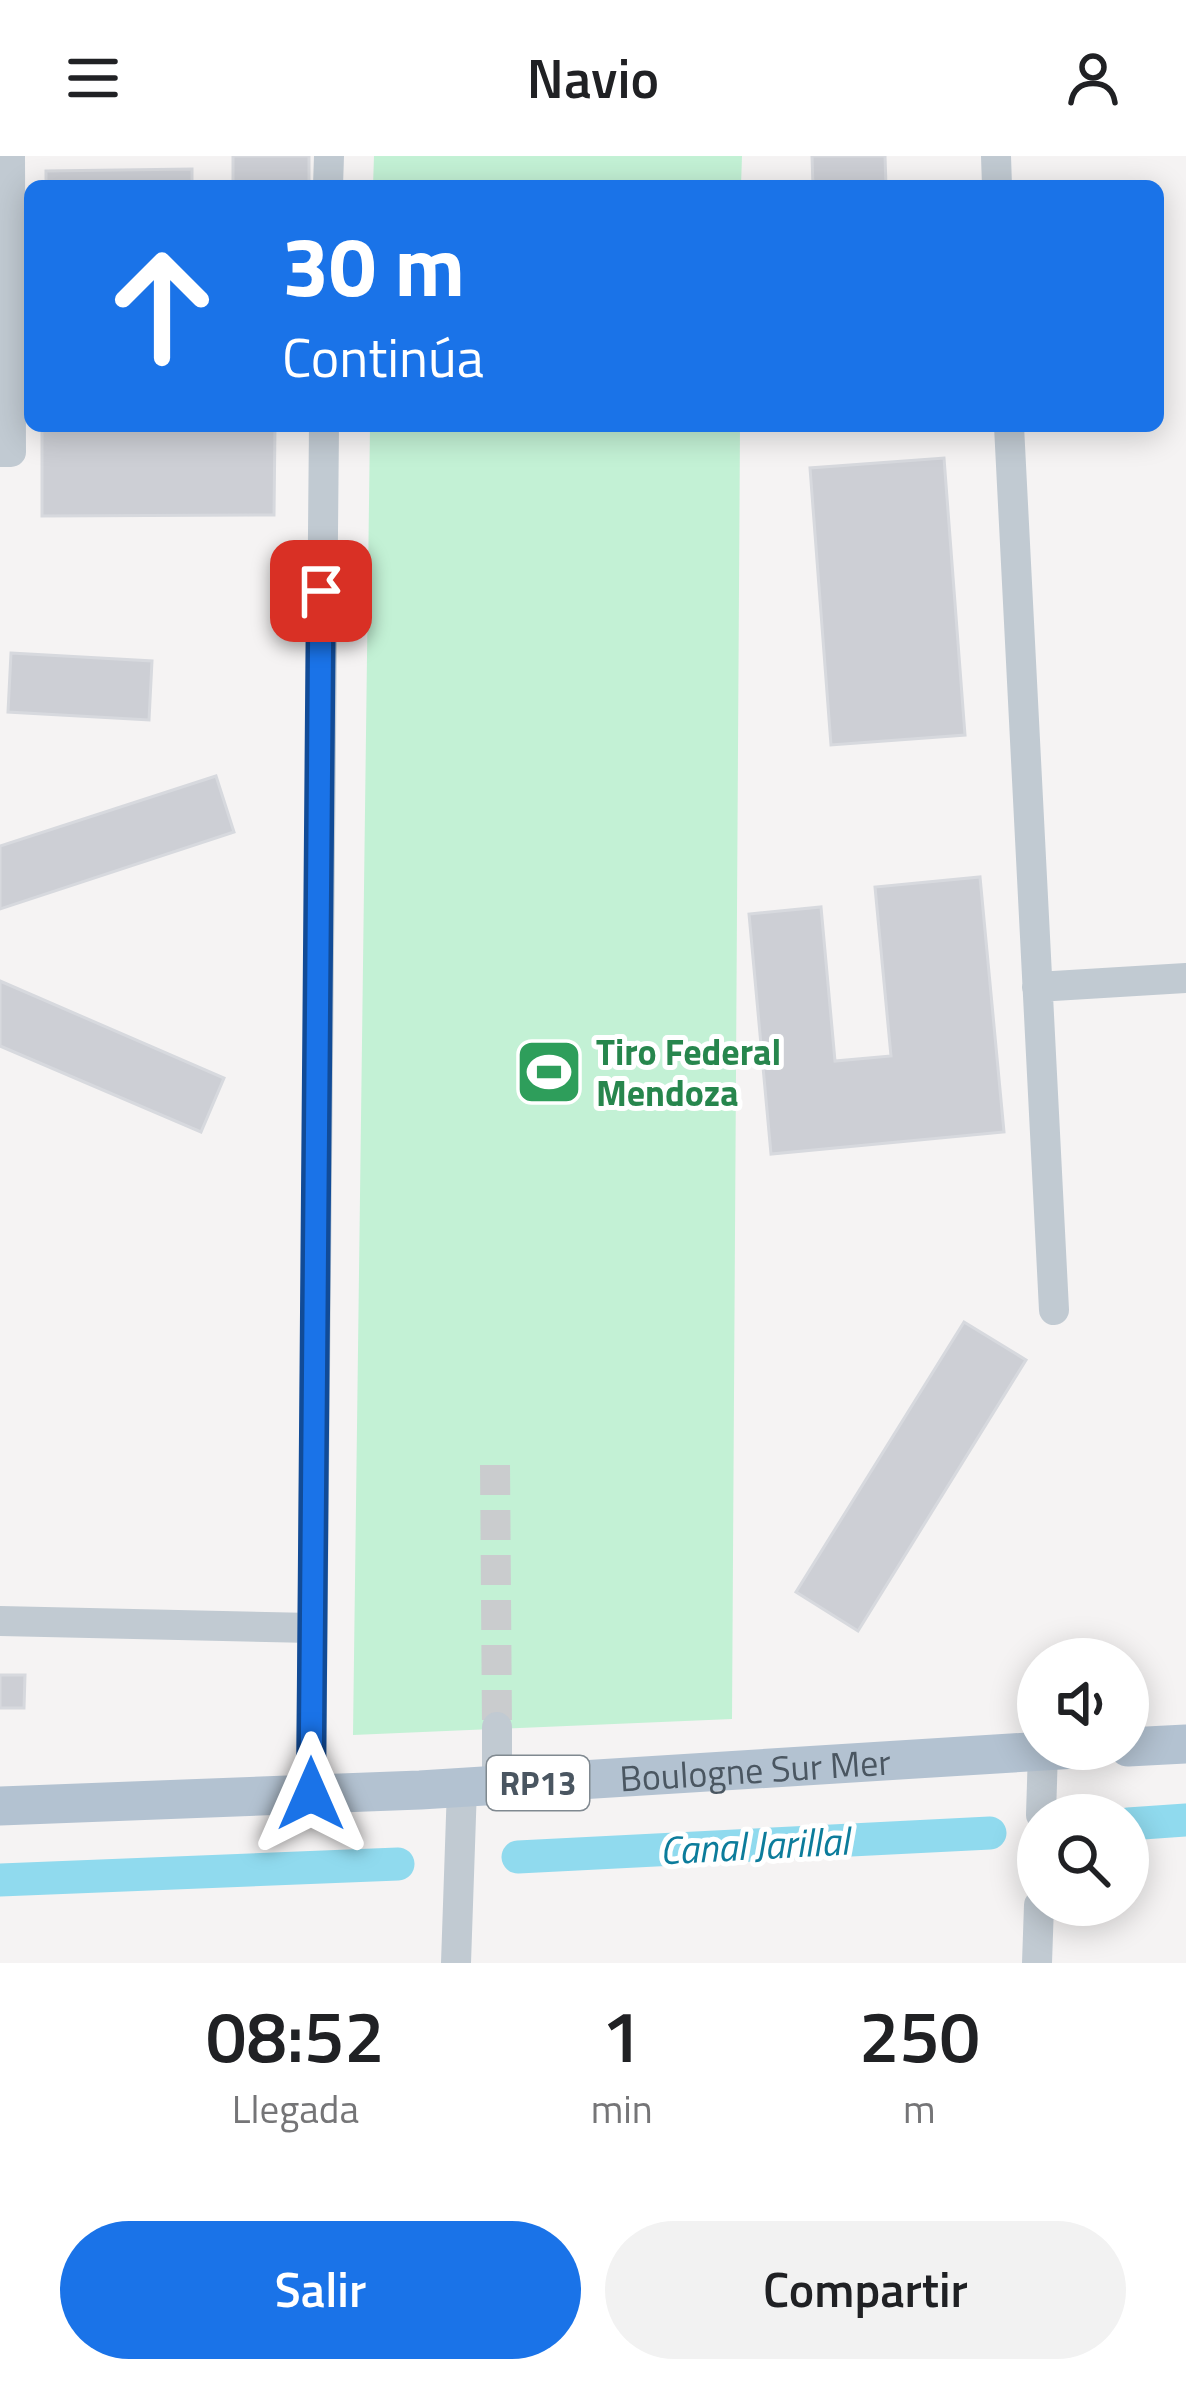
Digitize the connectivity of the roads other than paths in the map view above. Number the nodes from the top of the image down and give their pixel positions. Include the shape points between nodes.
1 (10, 156) edge
2 (324, 432) edge
3 (1010, 432) edge
4 (0, 452) edge
5 (1186, 978) edge
6 (1037, 987) junction
7 (1054, 1310) dead end
8 (0, 1621) edge
9 (311, 1628) junction
10 (497, 1727) tunnel mouth
11 (1186, 1744) edge
12 (1149, 1746) edge
13 (1017, 1752) edge
14 (479, 1786) junction
15 (311, 1794) junction
16 (0, 1806) edge
17 (1038, 1926) edge
18 (456, 1963) edge
19 (1037, 1963) edge

1 - 4 street via 11,452
2 - 9 street
3 - 6 street
5 - 6 street
6 - 7 street
8 - 9 street
9 - 15 street
10 - 14 street
11 - 12 main road
13 - 14 main road, Boulogne Sur Mer / RP13
14 - 15 main road, Boulogne Sur Mer / RP13
14 - 18 street
15 - 16 main road, Boulogne Sur Mer / RP13
17 - 19 street

